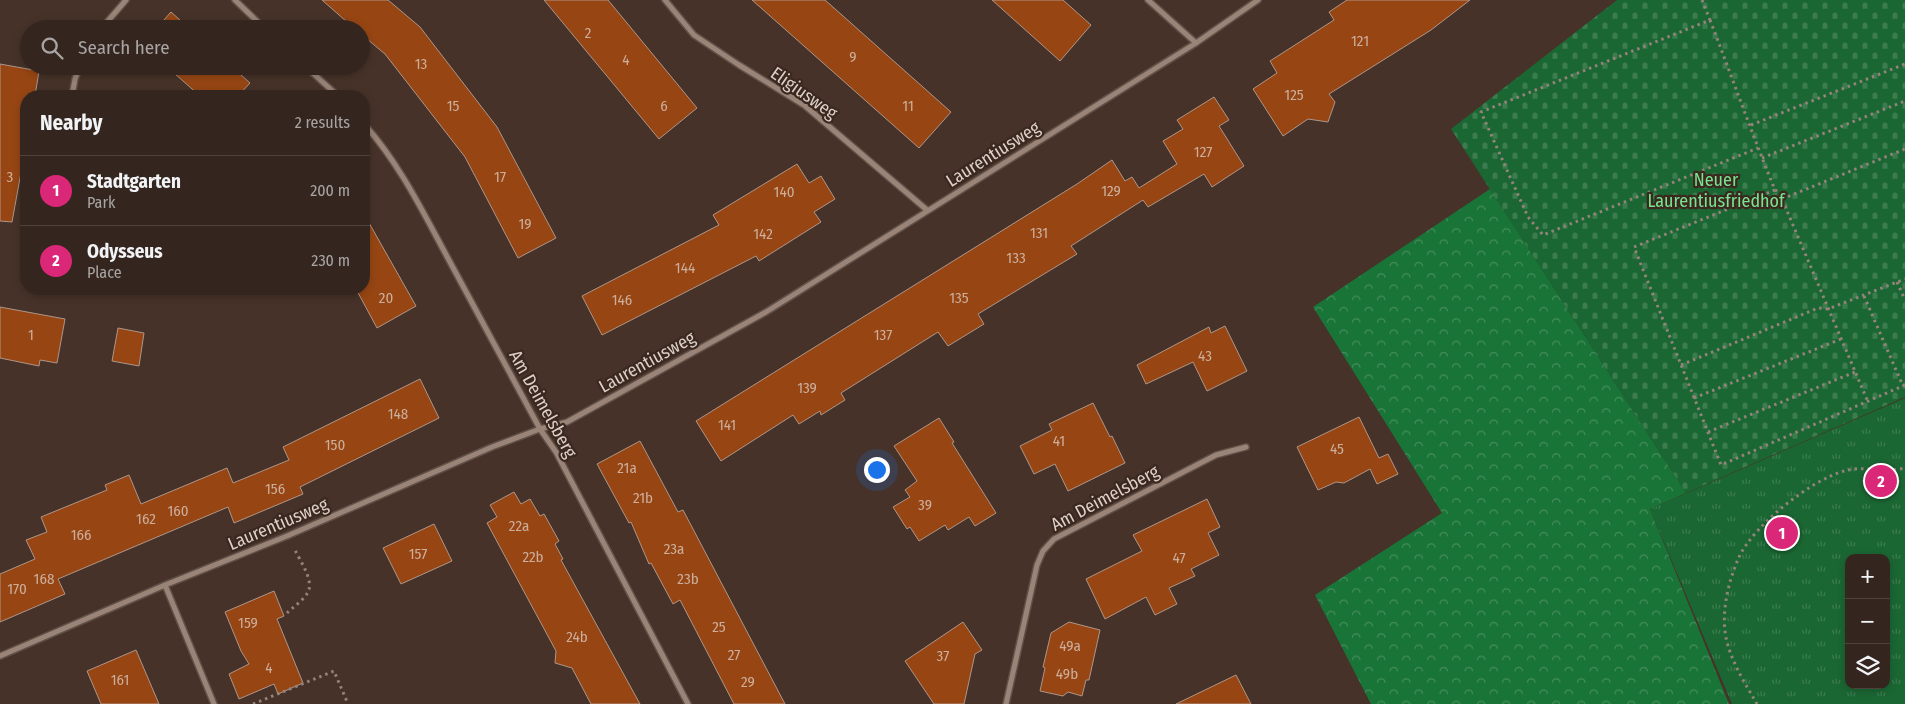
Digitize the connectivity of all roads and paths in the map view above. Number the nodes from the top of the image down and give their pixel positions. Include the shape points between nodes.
1 (126, 0) edge
2 (235, 0) edge
3 (665, 0) edge
4 (1148, 0) edge
5 (1258, 0) edge
6 (1702, 0) edge
7 (109, 20) edge
8 (256, 20) edge
9 (1710, 20) junction
10 (1196, 43) junction
11 (1905, 64) edge
12 (77, 75) edge
13 (315, 75) edge
14 (73, 90) edge
15 (331, 90) edge
16 (1905, 101) edge
17 (1751, 125) junction
18 (370, 131) edge
19 (1758, 148) junction
20 (1905, 149) edge
21 (1762, 158) junction
22 (1775, 190) junction
23 (1782, 199) junction
24 (927, 210) junction
25 (1905, 279) edge
26 (1897, 282) junction
27 (1864, 296) junction
28 (1905, 300) edge
29 (1828, 309) junction
30 (1841, 339) junction
31 (1681, 365) junction
32 (1856, 372) junction
33 (1904, 385) edge
34 (1694, 398) junction
35 (1868, 402) junction
36 (540, 429) junction
37 (1708, 432) junction
38 (1246, 447) dead end
39 (1905, 468) edge
40 (287, 536) junction
41 (165, 586) junction
42 (287, 613) dead end
43 (0, 656) edge
44 (214, 704) edge
45 (253, 704) edge
46 (348, 704) edge
47 (688, 704) edge
48 (1006, 704) edge
49 (1757, 704) edge

1 - 7 street
2 - 8 street
3 - 24 street, Eligiusweg via 694,35 804,105
4 - 10 street
5 - 10 street, Laurentiusweg
6 - 9 path
9 - 17 path
9 - 19 path via 1481,112 1528,217 1543,235
10 - 24 street, Laurentiusweg
11 - 17 path
12 - 14 street
13 - 15 street
16 - 21 path
17 - 19 path
18 - 36 street, Am Deimelsberg via 407,183
19 - 21 path
20 - 23 path
21 - 22 path
22 - 23 path
22 - 31 path via 1634,247
23 - 29 path
24 - 36 street, Laurentiusweg via 766,312 567,422
25 - 26 path
26 - 27 path
26 - 28 path
27 - 29 path
27 - 33 path
29 - 30 path
29 - 31 path via 1818,308
30 - 32 path
30 - 34 path
31 - 34 path
32 - 35 path
32 - 37 path
33 - 35 path
34 - 37 path
35 - 37 path via 1721,465
36 - 40 street, Laurentiusweg
36 - 47 street, Am Deimelsberg via 556,452
38 - 48 street, Am Deimelsberg via 1216,455 1048,545 1037,565
39 - 49 path via 1845,470 1804,490 1755,534 1740,555 1724,614 1727,642 1739,674
40 - 41 street, Laurentiusweg
40 - 42 path via 309,583 308,592
41 - 43 street, Laurentiusweg
41 - 44 street
45 - 46 path via 334,671

